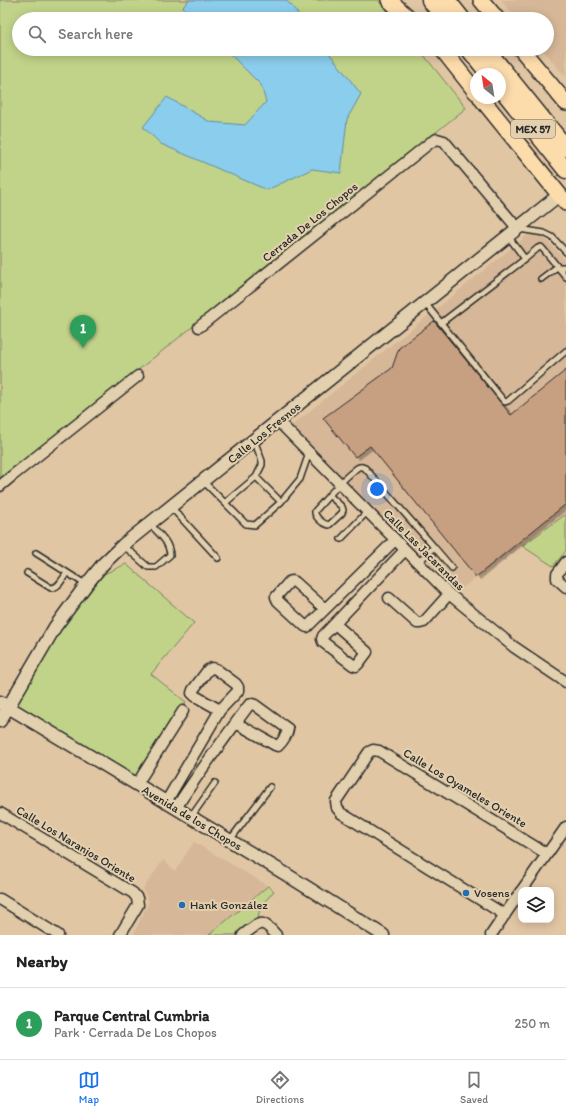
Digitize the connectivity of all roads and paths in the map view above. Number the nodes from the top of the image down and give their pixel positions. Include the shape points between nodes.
1 (389, 0) edge
2 (401, 0) edge
3 (430, 0) edge
4 (447, 0) edge
5 (481, 0) edge
6 (402, 12) edge
7 (411, 12) edge
8 (439, 12) edge
9 (456, 12) edge
10 (491, 12) edge
11 (448, 56) edge
12 (475, 56) edge
13 (492, 56) edge
14 (528, 56) edge
15 (484, 68) edge
16 (470, 84) edge
17 (506, 95) edge
18 (566, 103) edge
19 (486, 104) edge
20 (566, 148) edge
21 (566, 170) edge
22 (563, 199) edge
23 (518, 229) junction
24 (508, 236) junction
25 (566, 252) edge
26 (526, 259) junction
27 (558, 267) junction
28 (566, 267) edge
29 (566, 277) edge
30 (541, 279) dead end
31 (425, 303) junction
32 (441, 323) junction
33 (199, 327) dead end
34 (566, 351) edge
35 (138, 376) dead end
36 (278, 421) junction
37 (254, 440) junction
38 (309, 453) junction
39 (256, 477) junction
40 (203, 481) junction
41 (339, 484) junction
42 (0, 486) edge
43 (329, 495) junction
44 (281, 502) junction
45 (225, 503) junction
46 (171, 507) junction
47 (367, 512) junction
48 (150, 524) junction
49 (341, 539) dead end
50 (395, 540) junction
51 (123, 545) junction
52 (434, 547) junction
53 (405, 550) junction
54 (36, 553) dead end
55 (218, 558) dead end
56 (566, 562) edge
57 (418, 563) junction
58 (452, 568) dead end
59 (66, 572) junction
60 (26, 573) dead end
61 (86, 585) junction
62 (566, 587) edge
63 (449, 594) junction
64 (389, 598) dead end
65 (325, 609) junction
66 (335, 624) dead end
67 (566, 682) edge
68 (4, 704) edge
69 (220, 710) junction
70 (183, 711) dead end
71 (0, 721) edge
72 (236, 723) junction
73 (215, 783) dead end
74 (136, 784) junction
75 (270, 786) dead end
76 (171, 805) junction
77 (0, 813) edge
78 (191, 817) junction
79 (566, 826) edge
80 (230, 841) junction
81 (547, 854) junction
82 (524, 887) edge
83 (518, 896) edge
84 (0, 899) edge
85 (505, 915) junction
86 (58, 935) edge
87 (120, 935) edge
88 (243, 935) edge
89 (276, 935) edge
90 (383, 935) edge
91 (491, 935) edge

1 - 6 main road
2 - 7 main road
3 - 8 highway
4 - 9 highway
5 - 10 main road
11 - 16 main road
12 - 15 highway
13 - 20 highway, MEX 57
14 - 18 main road
17 - 21 highway, MEX 57
19 - 22 main road
22 - 23 street, Calle Los Fresnos
23 - 24 street, Calle Los Fresnos
23 - 25 lane via 544,232
23 - 33 street, Cerrada De Los Chopos via 444,141 438,139 430,142
24 - 26 lane
24 - 31 street, Calle Los Fresnos
26 - 27 lane via 541,247
26 - 32 lane
27 - 28 lane
27 - 29 lane
27 - 30 lane
31 - 32 lane
31 - 36 street, Calle Los Fresnos
32 - 34 lane via 505,402
35 - 42 street
36 - 37 street, Calle Los Fresnos
36 - 38 street, Calle Las Jacarandas
37 - 39 lane via 262,461
37 - 40 street, Calle Los Fresnos
38 - 41 street, Calle Las Jacarandas
38 - 44 lane via 300,479
39 - 44 lane
39 - 45 lane
40 - 45 lane
40 - 46 street, Calle Los Fresnos
41 - 43 lane
41 - 47 street, Calle Las Jacarandas
41 - 52 lane via 362,466
43 - 43 lane via 343,510 330,525 314,513
44 - 45 lane via 255,525 246,524
46 - 48 street, Calle Los Fresnos
46 - 55 lane
47 - 49 lane
47 - 50 street, Calle Las Jacarandas
48 - 51 street, Calle Los Fresnos
48 - 51 lane via 167,543 170,555 156,567 148,567
50 - 53 street, Calle Las Jacarandas
50 - 65 street
51 - 61 street, Calle Los Fresnos
52 - 57 lane
52 - 58 lane
53 - 57 street, Calle Las Jacarandas
53 - 66 street
54 - 59 lane
56 - 62 street via 557,574 557,579
57 - 63 street, Calle Las Jacarandas
59 - 60 lane via 54,588
59 - 61 lane
61 - 68 street, Calle Los Fresnos
63 - 64 street via 420,624
63 - 67 street, Calle Las Jacarandas via 514,647
65 - 65 street via 292,580 276,597 307,627
68 - 71 street, Calle Los Fresnos
68 - 74 street, Avenida de los Chopos
69 - 69 street via 238,691 238,687 212,668 192,693
69 - 76 street
70 - 74 street
72 - 72 street via 252,704 288,729 288,732 278,746
72 - 76 street via 185,794
73 - 78 lane
74 - 76 street, Avenida de los Chopos
75 - 80 lane
76 - 78 street, Avenida de los Chopos
77 - 87 street, Calle Los Naranjos Oriente via 133,893 138,905
78 - 80 street, Avenida de los Chopos
79 - 81 street
80 - 90 street, Avenida de los Chopos
81 - 82 street
81 - 85 street, Calle Los Oyameles Oriente via 379,751 369,752 336,801 341,813
83 - 85 street
84 - 86 street
85 - 91 street
88 - 89 street via 264,923

